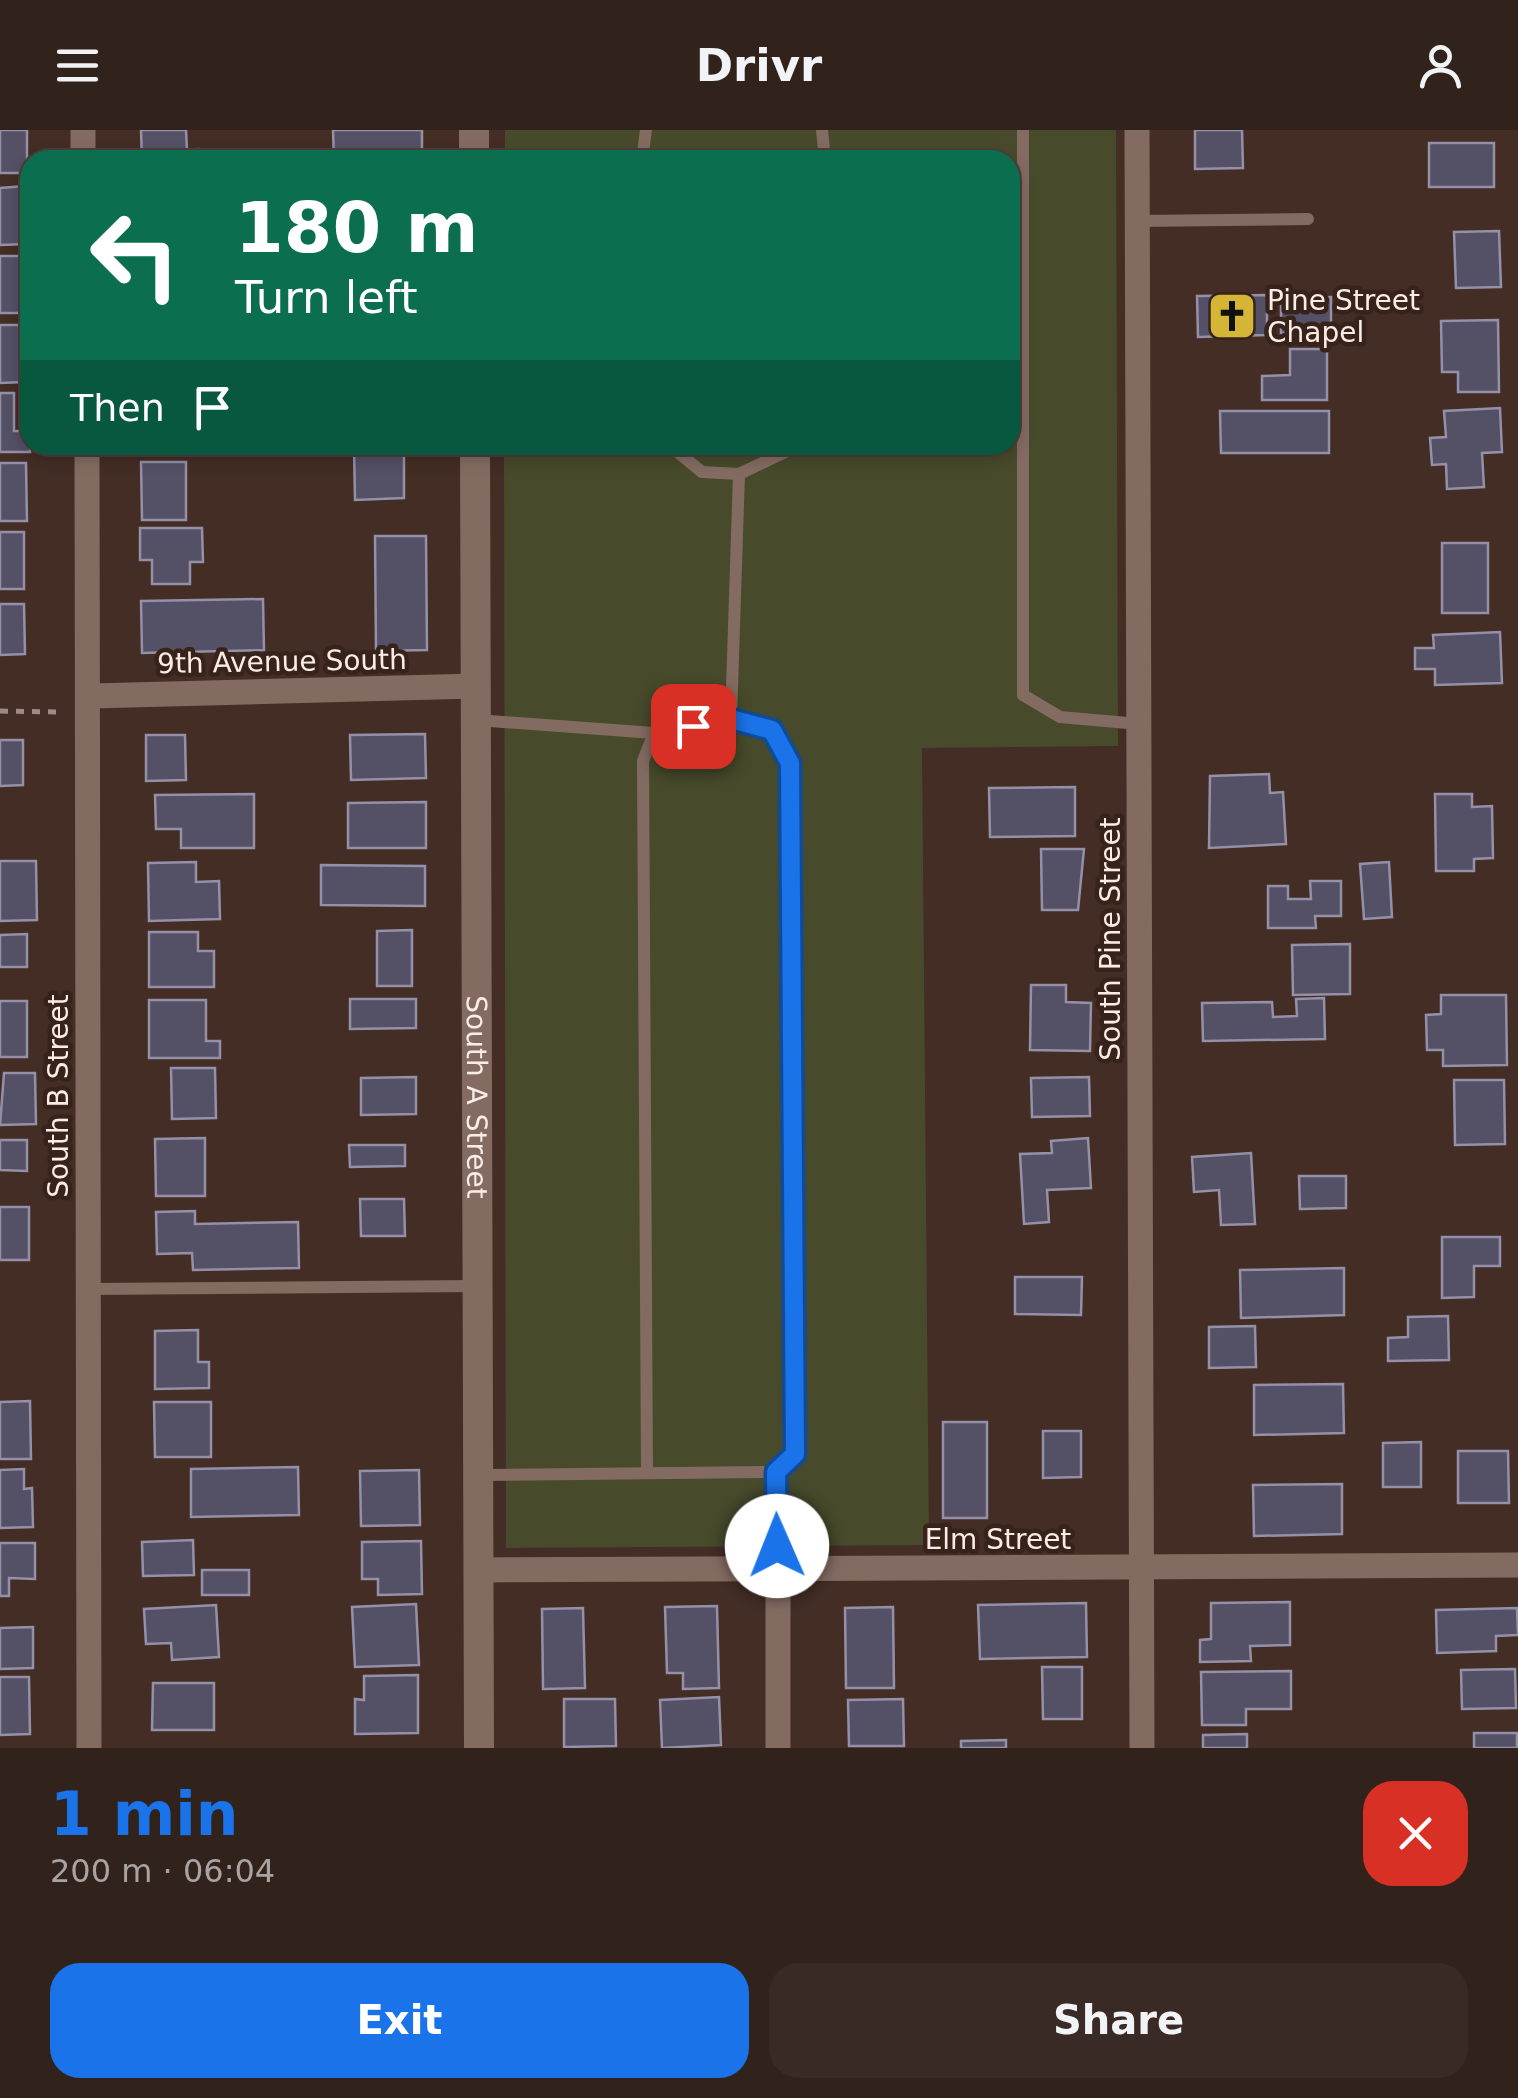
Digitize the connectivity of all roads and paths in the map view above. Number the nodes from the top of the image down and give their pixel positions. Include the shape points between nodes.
1 (1022, 130) edge
2 (1137, 130) edge
3 (1308, 220) dead end
4 (1137, 222) junction
5 (87, 455) edge
6 (475, 455) edge
7 (681, 455) edge
8 (779, 455) edge
9 (739, 474) junction
10 (476, 686) junction
11 (90, 696) junction
12 (0, 711) edge
13 (62, 712) dead end
14 (731, 719) junction
15 (476, 720) junction
16 (1139, 724) junction
17 (654, 733) junction
18 (478, 1286) junction
19 (87, 1289) junction
20 (776, 1472) junction
21 (648, 1473) junction
22 (479, 1475) junction
23 (1518, 1566) edge
24 (1142, 1568) junction
25 (778, 1569) junction
26 (479, 1570) junction
27 (89, 1748) edge
28 (479, 1748) edge
29 (778, 1748) edge
30 (1142, 1748) edge

1 - 16 lane via 1023,695 1060,716
2 - 4 street, South Pine Street
3 - 4 lane
4 - 16 street, South Pine Street
5 - 11 street, South B Street
6 - 10 street, South A Street
7 - 9 lane via 702,472
8 - 9 lane
9 - 14 lane
10 - 11 street, 9th Avenue South
10 - 15 street, South A Street
11 - 19 street, South B Street
12 - 13 path
14 - 17 lane
14 - 20 lane via 772,730 790,763 795,1454
15 - 17 lane
15 - 18 street, South A Street
16 - 24 street, South Pine Street
17 - 21 lane via 643,761
18 - 19 lane
18 - 22 street, South A Street
19 - 27 street, South B Street
20 - 21 lane
20 - 25 lane
21 - 22 lane
22 - 26 street, South A Street
23 - 24 street, Elm Street
24 - 25 street, Elm Street
24 - 30 street, South Pine Street
25 - 26 street, Elm Street
25 - 29 street
26 - 28 street, South A Street

